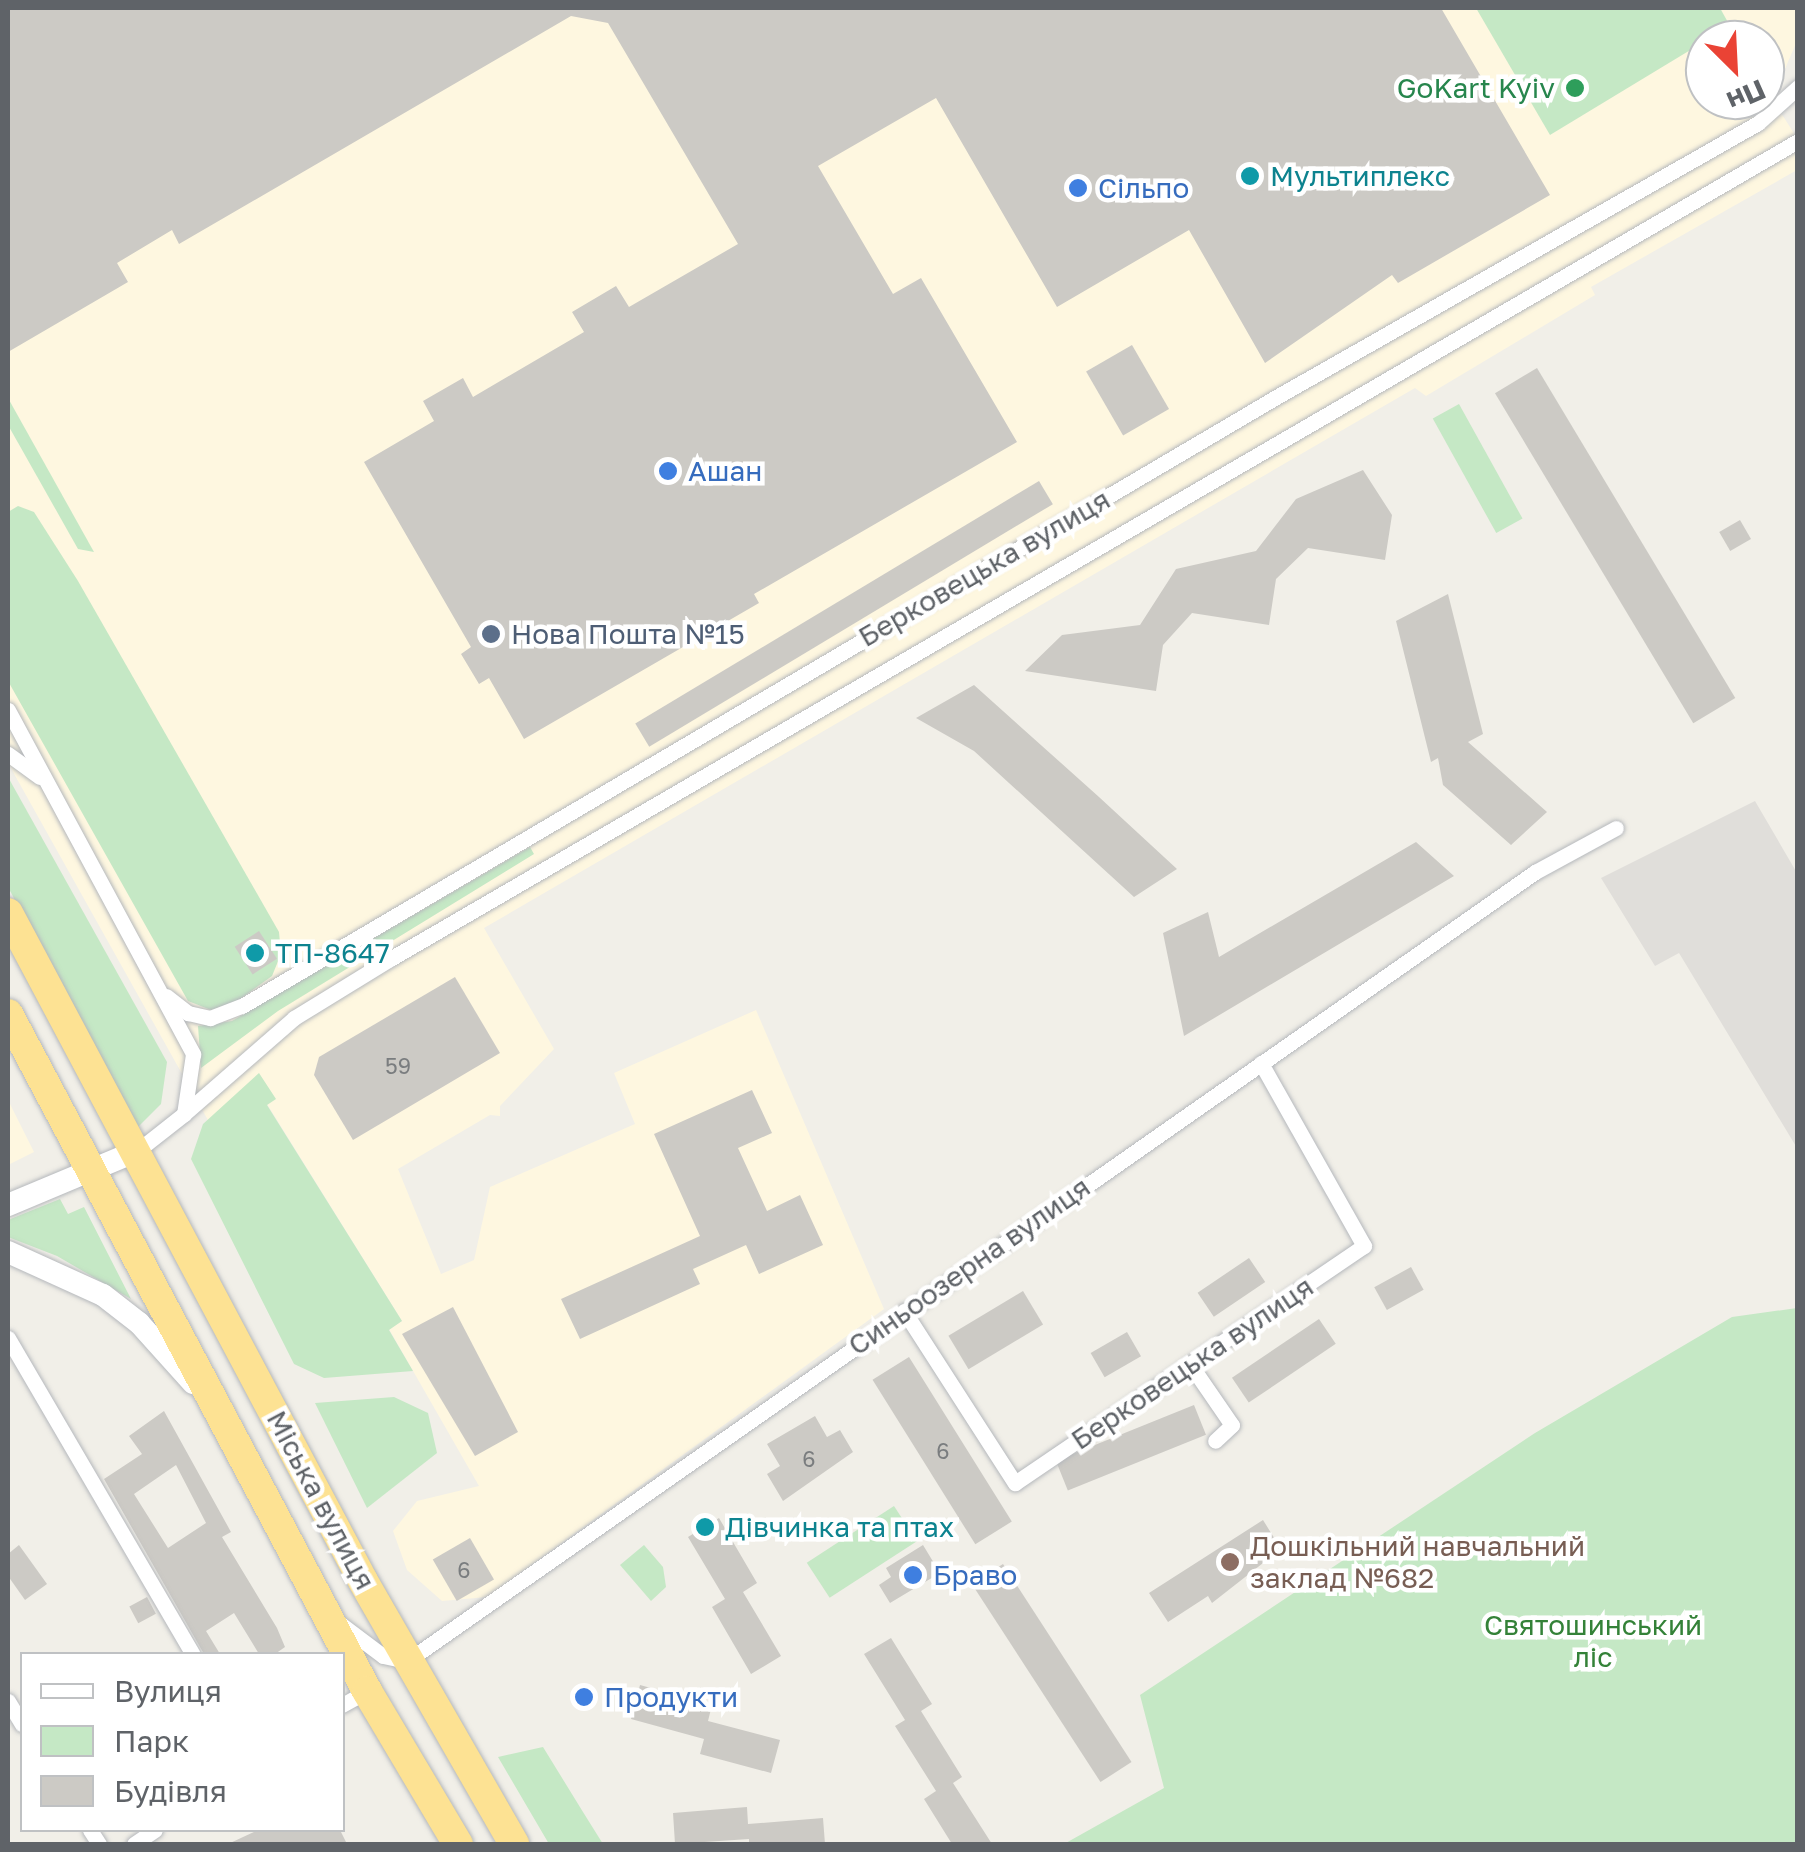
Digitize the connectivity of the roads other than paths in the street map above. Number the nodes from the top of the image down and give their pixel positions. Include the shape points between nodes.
1 (1798, 87) edge
2 (1798, 141) edge
3 (8, 710) edge
4 (8, 754) edge
5 (57, 794) junction
6 (1616, 828) dead end
7 (8, 912) edge
8 (166, 996) junction
9 (8, 1014) edge
10 (1260, 1063) junction
11 (184, 1114) junction
12 (137, 1150) junction
13 (90, 1174) junction
14 (8, 1205) edge
15 (8, 1252) edge
16 (904, 1310) junction
17 (8, 1338) edge
18 (1190, 1364) junction
19 (222, 1419) junction
20 (1215, 1440) dead end
21 (327, 1615) junction
22 (192, 1652) edge
23 (339, 1652) edge
24 (407, 1660) junction
25 (345, 1668) edge
26 (355, 1698) edge
27 (458, 1844) edge
28 (514, 1844) edge

1 - 8 street, Берковецька вулиця via 1758,123 1235,421 242,1006 210,1018 188,1013
2 - 11 street, Берковецька вулиця via 390,959 294,1018
3 - 5 street
4 - 5 street
5 - 8 street
6 - 10 street, Синьоозерна вулиця via 1535,872
7 - 12 highway, Міська вулиця
8 - 11 street via 193,1054
9 - 13 highway, Міська вулиця
10 - 16 street, Синьоозерна вулиця
10 - 18 street, Берковецька вулиця via 1364,1246
11 - 12 street, Берковецька вулиця
12 - 13 main road
12 - 24 highway, Міська вулиця
13 - 14 main road
13 - 19 highway, Міська вулиця
15 - 19 main road via 83,1284 140,1323
16 - 18 street, Берковецька вулиця via 1015,1484
16 - 24 street, Синьоозерна вулиця
17 - 22 street
18 - 20 street via 1232,1425
19 - 21 highway, Міська вулиця
21 - 23 highway, Міська вулиця
21 - 24 street via 354,1628 383,1656
24 - 28 highway, Міська вулиця
25 - 26 highway, Міська вулиця
26 - 27 highway, Міська вулиця

